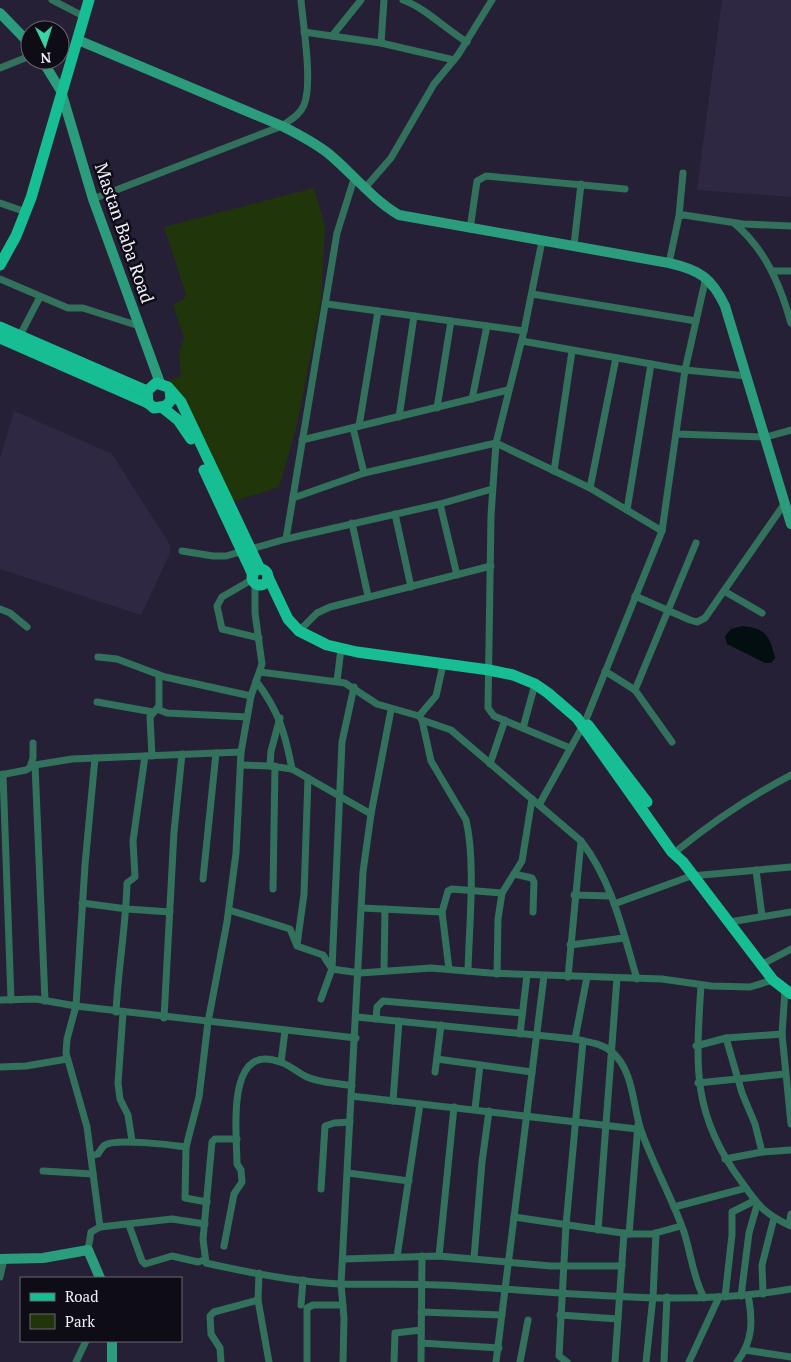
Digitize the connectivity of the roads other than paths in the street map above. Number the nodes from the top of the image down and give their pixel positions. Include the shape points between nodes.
1 (52, 0) edge
2 (89, 0) edge
3 (97, 0) edge
4 (301, 0) edge
5 (361, 0) edge
6 (384, 0) edge
7 (402, 0) edge
8 (492, 0) edge
9 (0, 13) edge
10 (83, 16) junction
11 (304, 32) junction
12 (20, 34) edge
13 (79, 36) junction
14 (332, 36) junction
15 (467, 42) junction
16 (382, 43) junction
17 (20, 60) edge
18 (454, 60) junction
19 (0, 68) edge
20 (48, 70) edge
21 (61, 92) junction
22 (282, 126) junction
23 (683, 173) dead end
24 (354, 179) junction
25 (581, 184) junction
26 (364, 189) junction
27 (625, 189) dead end
28 (93, 199) junction
29 (0, 203) edge
30 (26, 212) junction
31 (679, 216) junction
32 (734, 223) junction
33 (791, 226) edge
34 (470, 229) junction
35 (542, 242) junction
36 (574, 245) junction
37 (669, 263) junction
38 (0, 265) edge
39 (772, 271) junction
40 (791, 271) edge
41 (706, 277) junction
42 (0, 279) edge
43 (532, 294) junction
44 (40, 297) junction
45 (327, 304) junction
46 (378, 311) junction
47 (414, 316) junction
48 (451, 321) junction
49 (696, 321) junction
50 (791, 323) edge
51 (139, 326) junction
52 (487, 326) junction
53 (0, 327) edge
54 (524, 331) junction
55 (0, 338) edge
56 (18, 341) junction
57 (522, 341) junction
58 (572, 351) junction
59 (616, 358) junction
60 (650, 364) junction
61 (685, 370) junction
62 (747, 376) junction
63 (165, 386) junction
64 (508, 390) junction
65 (147, 391) junction
66 (472, 399) junction
67 (148, 403) junction
68 (163, 408) junction
69 (437, 408) junction
70 (399, 417) junction
71 (356, 427) junction
72 (791, 430) edge
73 (676, 434) junction
74 (766, 437) junction
75 (302, 440) junction
76 (496, 443) junction
77 (554, 471) junction
78 (364, 473) junction
79 (590, 488) junction
80 (492, 489) junction
81 (293, 498) junction
82 (785, 503) junction
83 (440, 504) junction
84 (627, 510) junction
85 (395, 514) junction
86 (352, 523) junction
87 (791, 524) edge
88 (662, 531) junction
89 (286, 539) junction
90 (696, 543) dead end
91 (246, 549) junction
92 (182, 551) dead end
93 (491, 566) junction
94 (457, 575) junction
95 (258, 577) junction
96 (411, 587) junction
97 (724, 591) junction
98 (368, 596) junction
99 (636, 596) junction
100 (0, 608) edge
101 (668, 610) junction
102 (762, 613) dead end
103 (27, 627) dead end
104 (299, 631) junction
105 (259, 638) junction
106 (341, 649) junction
107 (98, 657) dead end
108 (443, 665) junction
109 (489, 670) junction
110 (605, 671) junction
111 (260, 672) junction
112 (159, 675) junction
113 (256, 681) junction
114 (337, 681) junction
115 (535, 684) junction
116 (354, 687) junction
117 (635, 690) junction
118 (251, 696) junction
119 (97, 702) dead end
120 (155, 710) junction
121 (391, 710) junction
122 (280, 717) junction
123 (248, 718) junction
124 (420, 718) junction
125 (505, 720) junction
126 (581, 723) junction
127 (524, 728) junction
128 (672, 742) dead end
129 (33, 743) dead end
130 (570, 748) junction
131 (242, 752) junction
132 (216, 753) junction
133 (182, 754) junction
134 (149, 756) junction
135 (95, 758) junction
136 (490, 764) junction
137 (241, 765) junction
138 (33, 766) junction
139 (272, 766) junction
140 (292, 769) junction
141 (1, 775) edge
142 (791, 775) edge
143 (308, 778) junction
144 (339, 796) junction
145 (532, 798) junction
146 (539, 805) junction
147 (371, 814) junction
148 (581, 842) junction
149 (679, 849) junction
150 (683, 862) junction
151 (791, 867) edge
152 (756, 870) junction
153 (514, 874) junction
154 (694, 876) junction
155 (203, 879) dead end
156 (273, 889) dead end
157 (470, 890) junction
158 (502, 893) junction
159 (574, 896) junction
160 (611, 896) junction
161 (82, 903) junction
162 (614, 904) junction
163 (362, 908) junction
164 (126, 909) junction
165 (386, 909) junction
166 (229, 910) junction
167 (170, 912) junction
168 (442, 912) junction
169 (533, 912) dead end
170 (791, 912) edge
171 (762, 916) junction
172 (729, 922) junction
173 (624, 938) junction
174 (570, 945) junction
175 (297, 946) junction
176 (791, 949) edge
177 (761, 965) junction
178 (332, 969) junction
179 (449, 970) junction
180 (384, 971) junction
181 (468, 971) junction
182 (360, 973) junction
183 (497, 974) junction
184 (528, 975) junction
185 (544, 976) junction
186 (568, 977) junction
187 (587, 977) junction
188 (617, 978) junction
189 (637, 979) junction
190 (773, 980) junction
191 (701, 985) junction
192 (788, 992) edge
193 (321, 999) dead end
194 (0, 1000) edge
195 (12, 1000) junction
196 (45, 1001) junction
197 (76, 1006) junction
198 (120, 1013) junction
199 (522, 1013) junction
200 (357, 1016) junction
201 (164, 1018) junction
202 (376, 1019) junction
203 (399, 1021) junction
204 (208, 1022) junction
205 (440, 1026) junction
206 (285, 1031) junction
207 (520, 1034) junction
208 (782, 1034) junction
209 (537, 1036) junction
210 (356, 1038) junction
211 (726, 1038) junction
212 (575, 1039) junction
213 (583, 1041) junction
214 (696, 1046) junction
215 (612, 1052) junction
216 (67, 1059) junction
217 (437, 1059) junction
218 (281, 1062) junction
219 (1, 1065) edge
220 (480, 1065) junction
221 (787, 1070) edge
222 (435, 1072) dead end
223 (532, 1072) junction
224 (739, 1078) junction
225 (698, 1083) junction
226 (352, 1086) junction
227 (351, 1096) junction
228 (393, 1101) junction
229 (420, 1104) junction
230 (454, 1107) junction
231 (475, 1109) junction
232 (489, 1111) junction
233 (526, 1116) junction
234 (638, 1120) junction
235 (350, 1122) junction
236 (574, 1122) junction
237 (791, 1124) edge
238 (604, 1126) junction
239 (637, 1129) junction
240 (238, 1139) junction
241 (132, 1141) junction
242 (186, 1147) junction
243 (791, 1150) edge
244 (762, 1152) junction
245 (91, 1156) junction
246 (725, 1159) junction
247 (43, 1171) dead end
248 (348, 1173) junction
249 (93, 1174) junction
250 (409, 1181) junction
251 (746, 1188) junction
252 (321, 1189) dead end
253 (207, 1202) junction
254 (755, 1203) junction
255 (674, 1206) junction
256 (791, 1214) edge
257 (514, 1217) junction
258 (774, 1218) junction
259 (205, 1224) junction
260 (129, 1225) junction
261 (566, 1225) junction
262 (681, 1226) junction
263 (790, 1226) edge
264 (100, 1227) junction
265 (598, 1230) junction
266 (656, 1232) junction
267 (627, 1234) junction
268 (224, 1246) dead end
269 (88, 1250) junction
270 (422, 1256) junction
271 (440, 1256) junction
272 (397, 1257) junction
273 (474, 1258) junction
274 (2, 1259) edge
275 (343, 1259) junction
276 (204, 1260) junction
277 (508, 1260) junction
278 (564, 1266) junction
279 (622, 1266) junction
280 (259, 1273) junction
281 (0, 1276) edge
282 (100, 1277) edge
283 (303, 1280) junction
284 (341, 1284) junction
285 (421, 1285) junction
286 (791, 1289) edge
287 (506, 1290) junction
288 (562, 1292) junction
289 (763, 1294) junction
290 (620, 1295) junction
291 (744, 1296) junction
292 (653, 1297) junction
293 (722, 1297) junction
294 (667, 1298) junction
295 (704, 1298) junction
296 (258, 1300) junction
297 (301, 1305) dead end
298 (343, 1305) junction
299 (421, 1312) junction
300 (502, 1315) junction
301 (560, 1315) junction
302 (618, 1319) junction
303 (528, 1320) dead end
304 (421, 1330) junction
305 (86, 1342) edge
306 (112, 1342) edge
307 (421, 1343) junction
308 (499, 1348) junction
309 (746, 1350) junction
310 (791, 1357) edge
311 (76, 1362) edge
312 (112, 1362) edge
313 (222, 1362) edge
314 (269, 1362) edge
315 (307, 1362) edge
316 (343, 1362) edge
317 (394, 1362) edge
318 (421, 1362) edge
319 (496, 1362) edge
320 (520, 1362) edge
321 (567, 1362) edge
322 (615, 1362) edge
323 (646, 1362) edge
324 (664, 1362) edge
325 (689, 1362) edge
326 (737, 1362) edge

1 - 10 street
2 - 10 main road
3 - 13 main road
4 - 11 street
5 - 14 street
6 - 16 street
7 - 15 street via 420,8
8 - 15 street
9 - 12 street
10 - 13 main road
11 - 14 street
11 - 22 street via 307,90 304,104 298,114
13 - 21 main road
13 - 22 street
14 - 16 street
15 - 18 street
16 - 18 street
17 - 19 street
18 - 26 street via 434,84 391,158
20 - 21 street, Mastan Baba Road
21 - 28 street, Mastan Baba Road
21 - 30 main road
22 - 24 street via 324,150
22 - 28 street
23 - 31 street
24 - 26 street
24 - 45 street via 337,233
25 - 27 street
25 - 34 street via 481,177 477,181
25 - 36 street
26 - 34 street via 399,215
28 - 51 street, Mastan Baba Road
29 - 30 street
30 - 38 main road
31 - 32 street
31 - 37 street
32 - 33 street
32 - 39 street via 748,235
34 - 35 street
35 - 36 street
35 - 43 street
36 - 37 street
37 - 41 street
39 - 40 street
39 - 50 street via 782,291
41 - 49 street
41 - 62 street via 725,306
42 - 44 street
43 - 49 street
43 - 54 street
44 - 51 street via 68,308 89,310
44 - 56 street
45 - 46 street
45 - 75 street
46 - 47 street
46 - 71 street
47 - 48 street
47 - 70 street
48 - 52 street
48 - 69 street
49 - 61 street
51 - 63 street, Mastan Baba Road
52 - 54 street
52 - 66 street
53 - 56 main road
54 - 57 street
55 - 56 main road
56 - 65 main road
56 - 67 main road
57 - 58 street
57 - 64 street
58 - 59 street
58 - 77 street
59 - 60 street
59 - 79 street
60 - 61 street
60 - 84 street
61 - 62 street
61 - 73 street
62 - 74 street
63 - 65 main road via 152,385
63 - 68 main road via 171,400
63 - 91 main road via 183,406
64 - 66 street
64 - 76 street
65 - 67 main road
66 - 69 street
67 - 68 main road via 154,408
68 - 91 main road via 190,436
69 - 70 street
70 - 71 street
71 - 75 street
71 - 78 street
72 - 74 street
73 - 74 street
73 - 88 street
74 - 82 street
75 - 81 street
76 - 77 street
76 - 78 street
76 - 80 street
77 - 79 street
78 - 81 street
79 - 84 street
80 - 83 street
80 - 93 street
81 - 89 street
82 - 87 street
82 - 97 street
83 - 85 street
83 - 94 street
84 - 88 street
85 - 86 street
85 - 96 street
86 - 89 street
86 - 98 street
88 - 99 street
89 - 91 street
90 - 101 street
91 - 92 street via 226,556
91 - 95 main road
93 - 94 street
93 - 109 street
94 - 96 street
95 - 104 main road
95 - 105 street via 255,613
95 - 105 street via 222,597 217,606 222,630
96 - 98 street
97 - 101 street via 704,618 697,622
97 - 102 street
98 - 104 street via 317,613
99 - 101 street
99 - 110 street
100 - 103 street
101 - 117 street
104 - 106 main road
105 - 111 street
106 - 108 main road
106 - 114 street
107 - 112 street via 116,659
108 - 109 main road
108 - 124 street via 436,696
109 - 115 main road
109 - 125 street via 488,708 494,716
110 - 117 street
110 - 126 street
111 - 113 street
111 - 114 street
112 - 118 street
112 - 120 street
113 - 118 street
113 - 122 street
114 - 116 street
115 - 126 main road
115 - 127 street
116 - 121 street
116 - 144 street via 342,742
117 - 128 street
118 - 123 street
119 - 120 street
120 - 123 street
120 - 134 street via 150,723
121 - 124 street via 406,711
121 - 147 street
122 - 139 street via 271,751
122 - 140 street
123 - 131 street
124 - 136 street via 451,730
124 - 157 street via 431,761 466,820
125 - 127 street
125 - 136 street
126 - 130 street
126 - 149 main road via 634,784
126 - 150 main road via 672,852
127 - 130 street
129 - 138 street
130 - 146 street
131 - 132 street
131 - 137 street
132 - 133 street
132 - 155 street
133 - 134 street
133 - 167 street
134 - 135 street
134 - 164 street via 133,841 135,877 128,883
135 - 138 street
135 - 161 street
136 - 145 street
137 - 139 street
137 - 166 street via 237,844
138 - 141 street
138 - 196 street
139 - 140 street
139 - 156 street
140 - 143 street
141 - 195 street
142 - 149 street via 751,797
143 - 144 street
143 - 175 street via 304,894
144 - 147 street
144 - 178 street
145 - 146 street
145 - 153 street via 522,861
146 - 148 street
147 - 163 street
148 - 159 street
148 - 160 street via 590,853
149 - 150 main road
150 - 154 main road
151 - 152 street
152 - 154 street
152 - 171 street
153 - 158 street
153 - 169 street via 532,878 534,882
154 - 162 street
154 - 172 main road
157 - 158 street
157 - 168 street via 448,891
157 - 181 street
158 - 183 street
159 - 160 street
159 - 174 street
160 - 162 street
161 - 164 street
161 - 197 street
162 - 173 street
163 - 165 street
163 - 182 street
164 - 167 street
164 - 198 street via 118,976
165 - 168 street
165 - 180 street
166 - 175 street via 290,929
166 - 204 street
167 - 201 street
168 - 179 street
170 - 171 street
171 - 172 street
172 - 177 main road
173 - 174 street
173 - 189 street
174 - 186 street
175 - 178 street via 323,955
176 - 177 street
177 - 190 main road
178 - 182 street
178 - 193 street
179 - 180 street
179 - 181 street
180 - 182 street
181 - 183 street
182 - 200 street
183 - 184 street
184 - 185 street
184 - 199 street
185 - 186 street
185 - 209 street
186 - 187 street
187 - 188 street
187 - 212 street
188 - 189 street
188 - 215 street
189 - 191 street
190 - 191 street via 750,987
190 - 192 main road
191 - 214 street
192 - 208 street
194 - 195 street
195 - 196 street
196 - 197 street
197 - 198 street
197 - 216 street via 66,1045
198 - 201 street
198 - 241 street via 118,1083
199 - 202 street via 383,1001 377,1007
199 - 207 street
200 - 202 street
200 - 210 street
201 - 204 street
202 - 203 street
203 - 205 street
203 - 228 street
204 - 206 street
204 - 242 street via 198,1097
205 - 207 street
205 - 217 street
206 - 210 street
206 - 218 street
207 - 209 street
208 - 211 street
208 - 221 street
209 - 212 street
209 - 223 street
210 - 226 street
211 - 214 street
211 - 224 street
212 - 213 street
213 - 215 street
213 - 236 street
214 - 225 street
215 - 234 street via 628,1078
215 - 238 street
216 - 219 street via 26,1066
216 - 245 street via 85,1119
217 - 220 street
217 - 222 street
218 - 226 street via 315,1080
218 - 240 street via 260,1059 243,1072 238,1092
220 - 223 street
220 - 231 street
221 - 224 street
221 - 237 street
223 - 233 street
224 - 225 street
224 - 244 street
225 - 246 street via 703,1106
226 - 227 street
227 - 228 street
227 - 235 street
228 - 229 street
229 - 230 street
229 - 250 street
230 - 231 street
230 - 271 street
231 - 232 street
232 - 233 street
232 - 273 street
233 - 236 street
233 - 257 street
234 - 239 street
234 - 255 street
235 - 248 street
235 - 252 street via 334,1122 326,1126
236 - 238 street
236 - 261 street
238 - 239 street
238 - 265 street
239 - 267 street
240 - 253 street via 213,1140
240 - 268 street via 237,1164 242,1182 234,1194
241 - 242 street
241 - 245 street via 106,1144 98,1154
242 - 253 street via 185,1198
243 - 244 street
244 - 246 street
245 - 249 street
246 - 251 street
247 - 249 street
248 - 250 street
248 - 275 street
249 - 264 street
250 - 272 street
251 - 254 street
251 - 255 street
253 - 259 street
254 - 258 street
254 - 291 street
254 - 293 street via 732,1212 732,1235
255 - 262 street
256 - 263 street
257 - 261 street
257 - 277 street
258 - 263 street
258 - 289 street via 762,1265
259 - 260 street via 172,1219
259 - 276 street
260 - 264 street
260 - 276 street via 146,1264 172,1256 198,1262
261 - 265 street
261 - 278 street
262 - 266 street
262 - 295 street
264 - 269 street via 91,1232
265 - 267 street
266 - 267 street
266 - 292 street
267 - 279 street
269 - 274 street via 43,1258
269 - 282 street
270 - 271 street
270 - 272 street
270 - 285 street
271 - 273 street
272 - 275 street
273 - 277 street
274 - 281 street
275 - 284 street
276 - 280 street
277 - 278 street
277 - 287 street
278 - 279 street
278 - 288 street
279 - 290 street
280 - 283 street
280 - 296 street
283 - 284 street
283 - 297 street
284 - 285 street
284 - 298 street
285 - 287 street
285 - 299 street
286 - 289 street
287 - 288 street
287 - 300 street
288 - 290 street
288 - 301 street
289 - 291 street
290 - 292 street
290 - 302 street
291 - 293 street
291 - 309 street via 752,1328
292 - 294 street
292 - 323 street
293 - 295 street
293 - 325 street
294 - 295 street
294 - 324 street
296 - 313 street via 214,1312 210,1316 211,1334 220,1348
296 - 314 street
298 - 315 street via 307,1308
298 - 316 street
299 - 300 street
299 - 304 street
300 - 308 street
301 - 302 street
301 - 321 street via 559,1356
302 - 322 street
303 - 320 street
304 - 307 street
304 - 317 street via 395,1332
305 - 311 street
306 - 312 street
307 - 308 street
307 - 318 street
308 - 319 street
309 - 310 street
309 - 326 street

